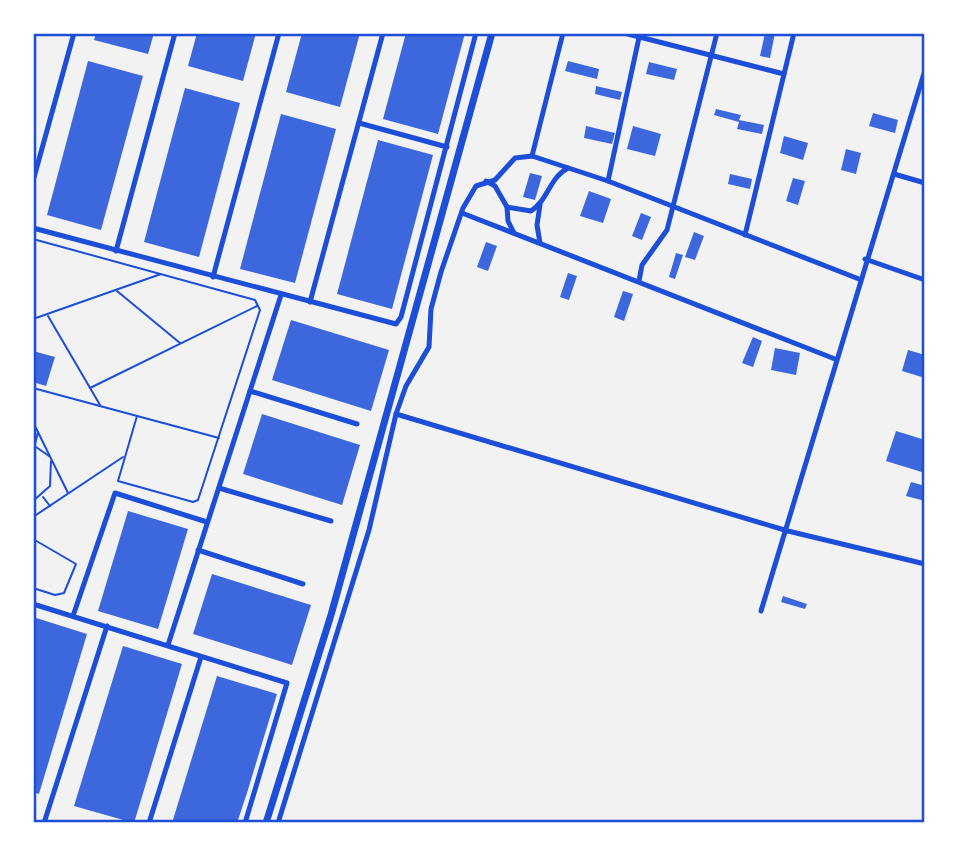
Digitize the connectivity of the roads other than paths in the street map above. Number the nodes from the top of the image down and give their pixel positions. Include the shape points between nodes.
1 (74, 33) edge
2 (175, 33) edge
3 (279, 33) edge
4 (383, 33) edge
5 (476, 33) edge
6 (492, 33) edge
7 (563, 33) edge
8 (624, 33) edge
9 (717, 33) edge
10 (794, 33) edge
11 (639, 35) edge
12 (712, 56) junction
13 (925, 70) edge
14 (784, 74) junction
15 (359, 123) junction
16 (447, 147) junction
17 (531, 156) junction
18 (568, 168) junction
19 (894, 174) junction
20 (33, 181) edge
21 (486, 181) junction
22 (608, 181) junction
23 (925, 183) edge
24 (540, 205) junction
25 (507, 207) junction
26 (673, 209) junction
27 (462, 213) junction
28 (33, 228) edge
29 (514, 233) junction
30 (745, 235) junction
31 (540, 243) junction
32 (116, 251) junction
33 (865, 260) junction
34 (213, 277) junction
35 (859, 279) junction
36 (925, 280) edge
37 (639, 281) junction
38 (281, 295) junction
39 (310, 303) junction
40 (835, 359) junction
41 (250, 391) junction
42 (396, 414) junction
43 (357, 424) dead end
44 (219, 488) junction
45 (331, 521) dead end
46 (207, 522) junction
47 (788, 531) junction
48 (198, 550) junction
49 (925, 564) edge
50 (303, 584) dead end
51 (33, 604) edge
52 (761, 611) dead end
53 (73, 616) junction
54 (107, 626) junction
55 (167, 645) junction
56 (201, 657) junction
57 (44, 823) edge
58 (149, 823) edge
59 (245, 823) edge
60 (265, 823) edge
61 (278, 823) edge

1 - 20 street
2 - 32 street
3 - 34 street
4 - 15 street
5 - 16 street
6 - 60 street via 331,615
7 - 17 street
8 - 11 street
9 - 12 street
10 - 14 street
11 - 12 street
11 - 22 street
12 - 14 street
12 - 26 street
13 - 19 street
14 - 30 street
15 - 16 street
15 - 39 street
16 - 39 street via 398,322
17 - 18 street
17 - 21 street via 515,158 495,180
18 - 22 street
18 - 24 street via 555,175
19 - 23 street
19 - 33 street
21 - 25 street via 495,186
21 - 27 street via 475,186
22 - 26 street
24 - 25 street via 523,212
24 - 31 street
25 - 29 street
26 - 30 street
26 - 37 street via 660,244 642,265
27 - 29 street
27 - 42 street via 431,309 429,347
28 - 32 street
29 - 31 street
30 - 35 street
31 - 37 street
32 - 34 street
33 - 35 street
33 - 36 street
34 - 38 street
35 - 40 street
37 - 40 street
38 - 39 street
38 - 41 street
40 - 47 street
41 - 43 street
41 - 44 street
42 - 47 street
42 - 61 street via 366,542
44 - 45 street
44 - 46 street
46 - 48 street
46 - 53 street via 115,493
47 - 49 street
47 - 52 street
48 - 50 street
48 - 55 street
51 - 53 street
53 - 54 street
54 - 55 street
54 - 57 street
55 - 56 street
56 - 58 street
56 - 59 street via 287,683

